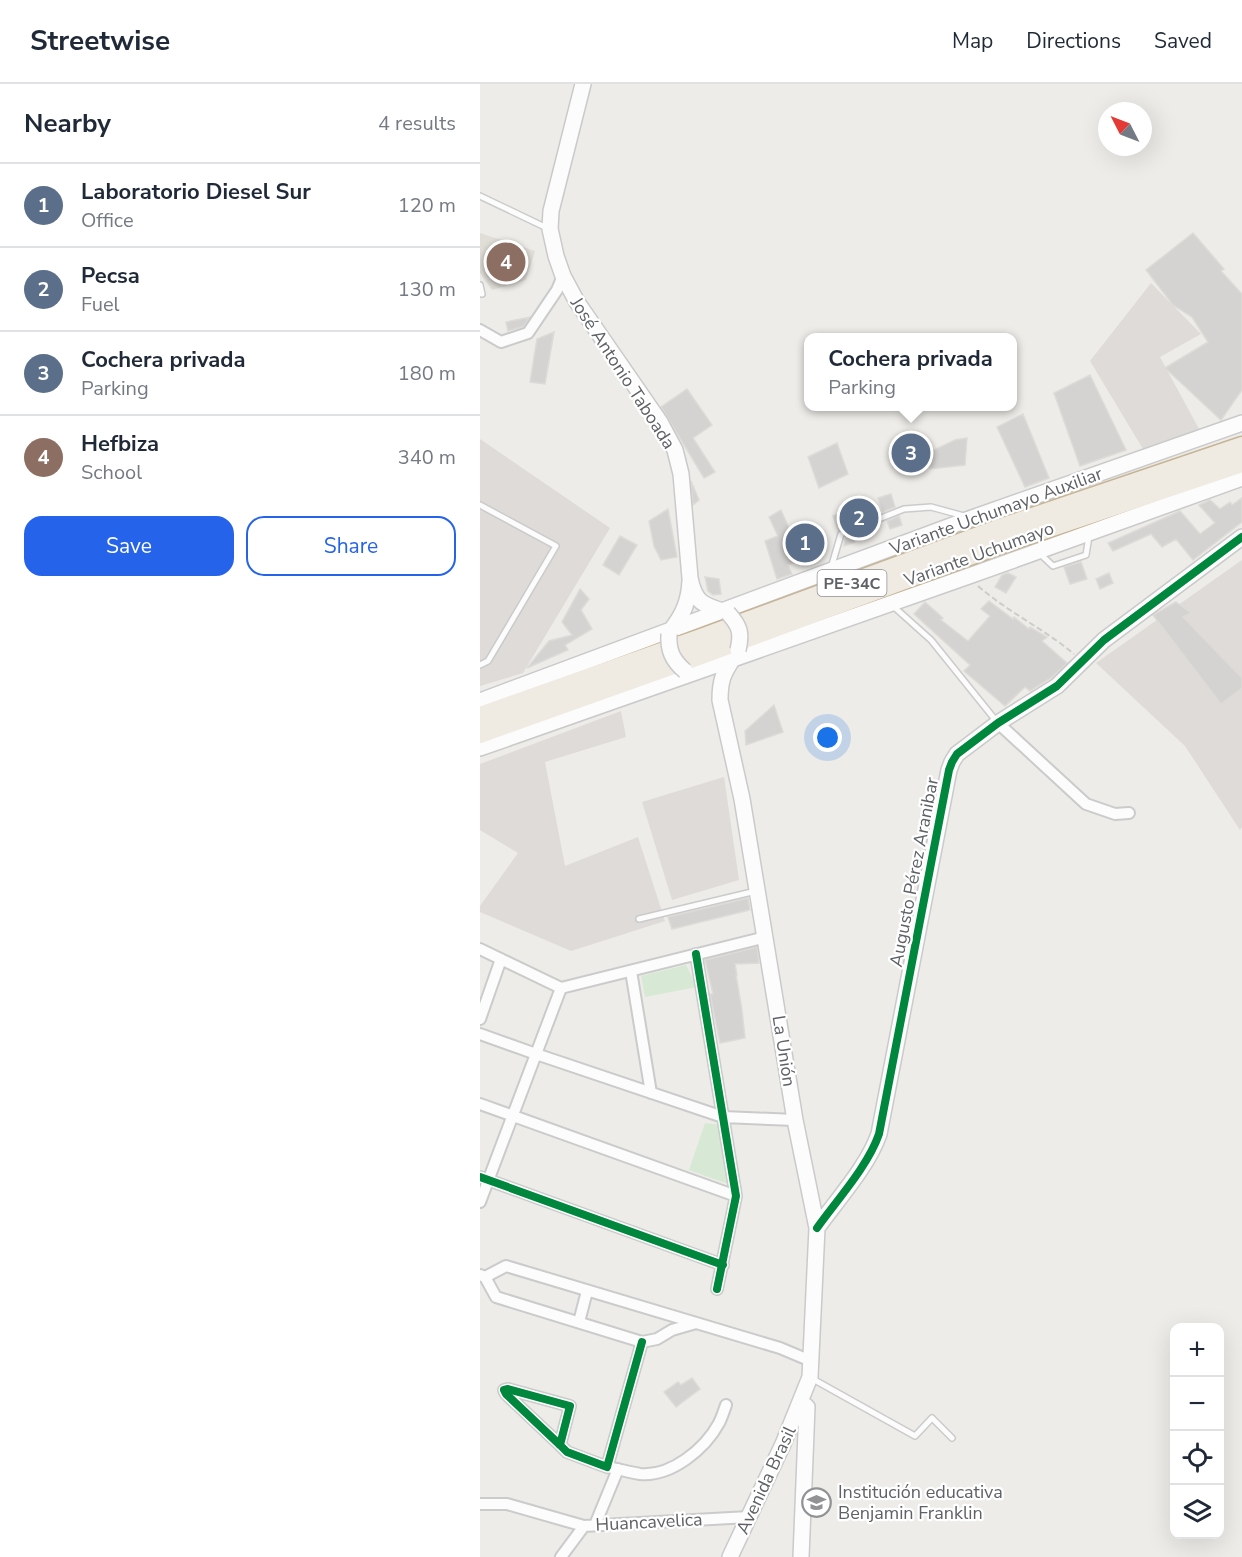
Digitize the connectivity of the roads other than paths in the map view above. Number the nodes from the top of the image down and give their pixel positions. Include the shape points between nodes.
1 (583, 84) edge
2 (480, 196) edge
3 (550, 229) junction
4 (563, 276) junction
5 (480, 285) edge
6 (482, 294) dead end
7 (480, 330) edge
8 (1242, 423) edge
9 (1242, 446) edge
10 (1242, 463) edge
11 (1242, 478) edge
12 (480, 505) edge
13 (972, 518) junction
14 (1242, 537) edge
15 (830, 571) junction
16 (690, 578) junction
17 (890, 603) junction
18 (726, 612) junction
19 (669, 632) junction
20 (736, 654) junction
21 (480, 665) edge
22 (687, 672) junction
23 (720, 700) junction
24 (480, 701) edge
25 (480, 716) edge
26 (998, 723) junction
27 (480, 734) edge
28 (480, 748) edge
29 (1129, 813) dead end
30 (758, 890) junction
31 (639, 919) dead end
32 (766, 937) junction
33 (480, 949) edge
34 (696, 954) junction
35 (501, 959) junction
36 (631, 971) junction
37 (561, 988) junction
38 (480, 1019) edge
39 (480, 1034) edge
40 (536, 1054) junction
41 (651, 1093) junction
42 (480, 1104) edge
43 (513, 1116) junction
44 (723, 1117) junction
45 (795, 1120) junction
46 (484, 1179) edge
47 (736, 1196) junction
48 (480, 1203) edge
49 (817, 1228) junction
50 (723, 1264) junction
51 (483, 1276) edge
52 (717, 1289) dead end
53 (587, 1291) junction
54 (579, 1322) junction
55 (696, 1323) junction
56 (642, 1342) junction
57 (811, 1361) junction
58 (810, 1377) junction
59 (801, 1402) junction
60 (726, 1405) dead end
61 (952, 1438) dead end
62 (560, 1446) junction
63 (612, 1468) junction
64 (480, 1504) edge
65 (749, 1517) junction
66 (590, 1525) junction
67 (561, 1557) edge
68 (730, 1557) edge
69 (801, 1557) edge

1 - 3 main road via 551,211
2 - 3 lane
3 - 4 main road, José Antonio Taboada
4 - 7 street via 528,333 501,342
4 - 16 main road, José Antonio Taboada via 675,450 681,474
5 - 6 lane
8 - 13 main road, Variante Uchumayo Auxiliar
9 - 25 highway, Variante Uchumayo / PE-34C via 1004,527
10 - 27 highway, Variante Uchumayo / PE-34C via 999,545
11 - 17 main road
12 - 21 lane via 556,546 488,661
13 - 15 main road, Variante Uchumayo Auxiliar
13 - 15 lane via 931,507 903,510 842,534
14 - 26 main road, Augusto Pérez Aranibar via 1104,640 1057,686
15 - 18 main road, Variante Uchumayo Auxiliar
16 - 18 main road, José Antonio Taboada via 700,602
16 - 19 main road, José Antonio Taboada via 686,607
17 - 20 main road
17 - 26 lane via 931,640
18 - 19 main road, Variante Uchumayo Auxiliar
18 - 20 main road, bridge via 740,630
19 - 22 main road, bridge via 671,655
19 - 24 main road, Variante Uchumayo Auxiliar
20 - 22 main road
20 - 23 main road, La Unión via 724,671
22 - 23 main road, La Unión via 713,688
22 - 28 main road
23 - 30 main road, La Unión
26 - 29 street via 1086,804 1115,814
26 - 49 main road, Augusto Pérez Aranibar via 957,754 949,770 879,1134 866,1161
30 - 31 lane
30 - 32 main road, La Unión
32 - 34 street
32 - 45 main road, La Unión
33 - 35 street
34 - 36 street
34 - 44 street
35 - 37 street
35 - 38 street
36 - 37 street
36 - 41 street
37 - 40 street
39 - 40 street
40 - 41 street
40 - 43 street
41 - 44 street
42 - 43 street
43 - 46 street
43 - 47 street
44 - 45 street
44 - 47 street
45 - 49 main road, La Unión
46 - 48 street
46 - 50 street
47 - 50 street
49 - 57 main road, La Unión
50 - 52 street
51 - 53 street via 506,1266
51 - 54 street via 496,1297
53 - 54 street
53 - 55 street
54 - 56 street
55 - 56 street
55 - 57 street
56 - 63 street
57 - 58 main road, La Unión
58 - 59 main road, La Unión
58 - 61 lane via 915,1436 932,1418
59 - 65 main road, Avenida Brasil
59 - 69 main road via 807,1407
60 - 63 street via 703,1446 687,1460 641,1474
62 - 62 street via 506,1394 504,1390 570,1406
62 - 63 street
63 - 66 street
64 - 66 street, Huancavelica via 507,1504
65 - 66 street, Huancavelica
65 - 68 main road, Avenida Brasil
66 - 67 street

